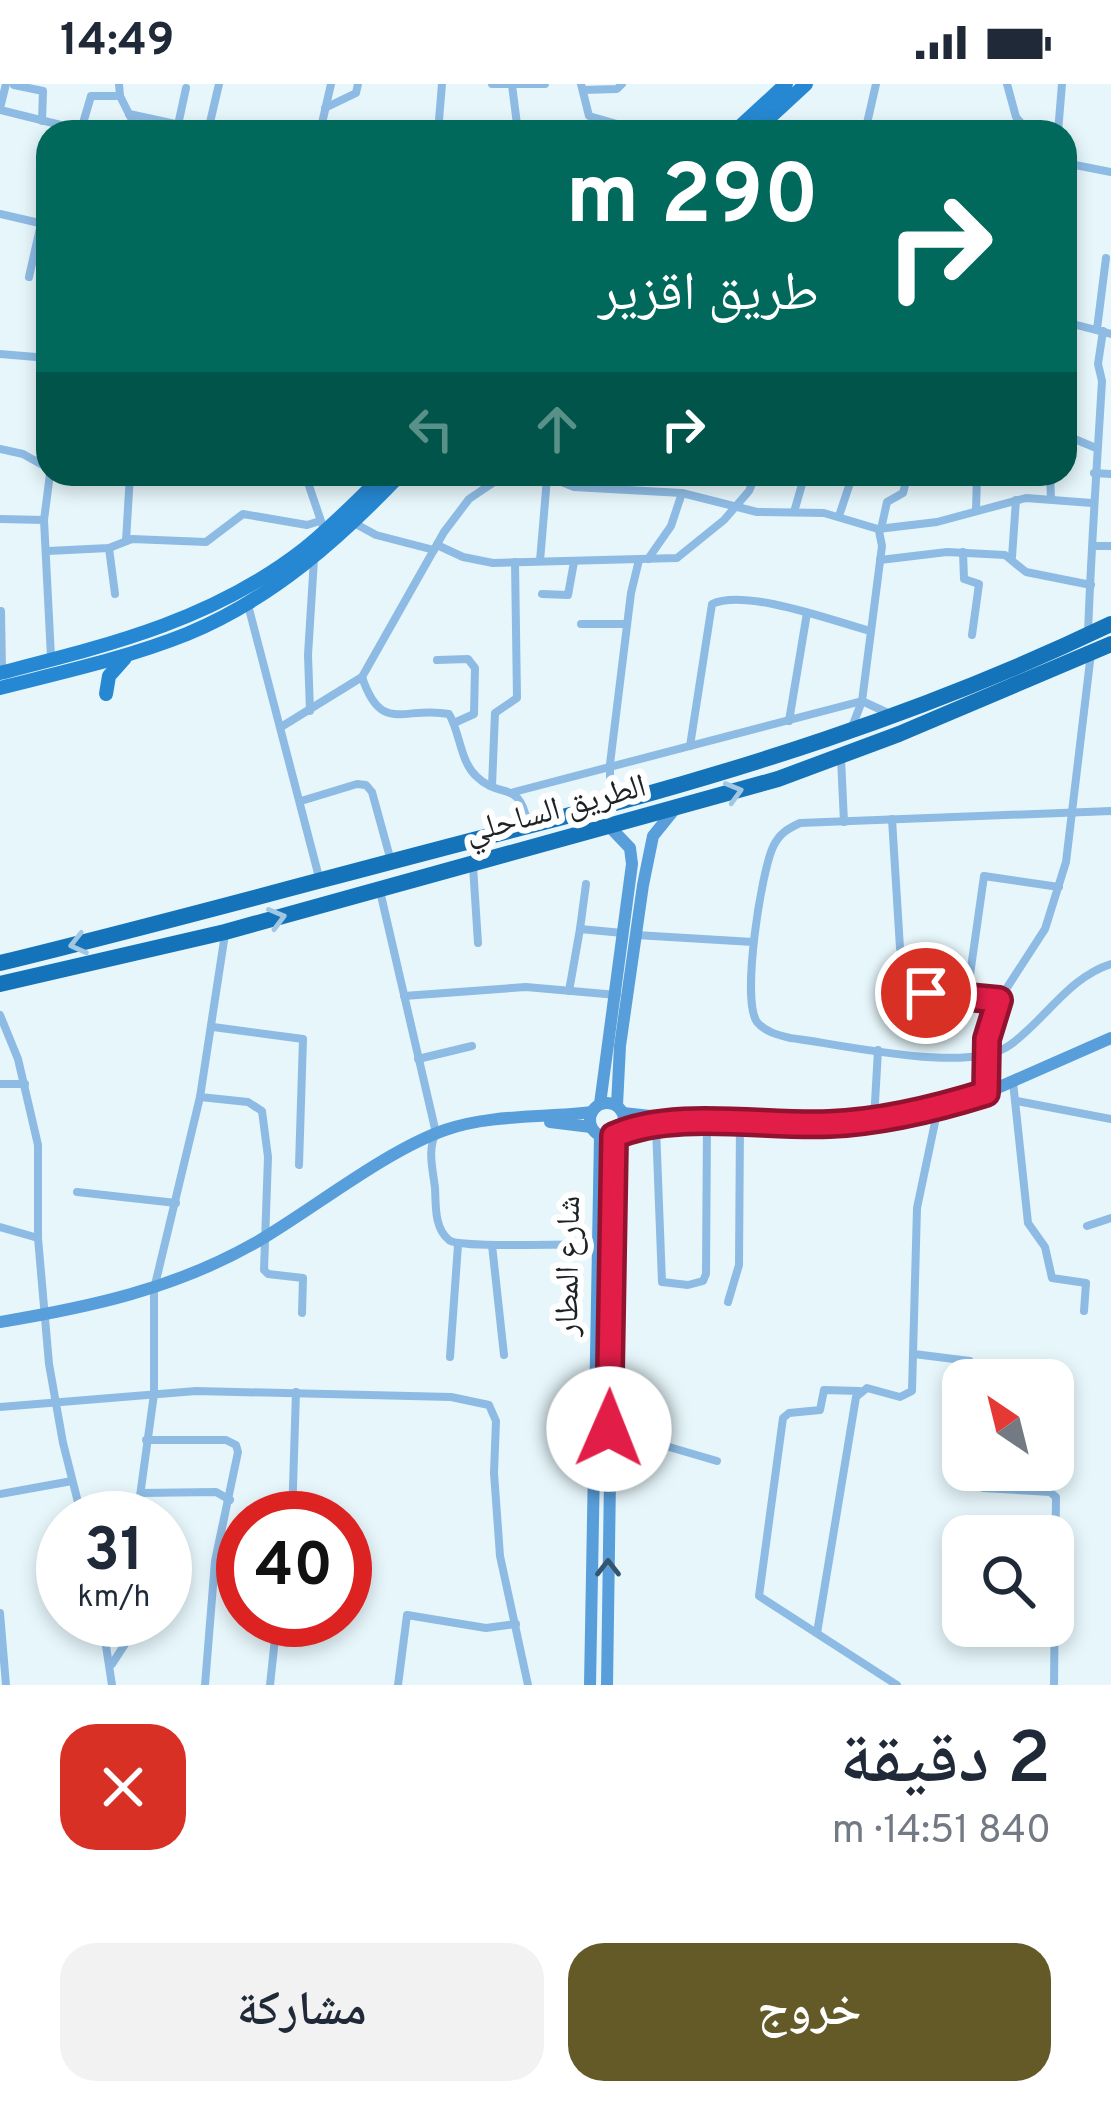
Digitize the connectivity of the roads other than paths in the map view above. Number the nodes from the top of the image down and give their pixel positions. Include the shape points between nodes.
1 (10, 84) edge
2 (119, 84) edge
3 (219, 84) edge
4 (331, 84) edge
5 (358, 84) edge
6 (442, 84) edge
7 (492, 84) edge
8 (545, 84) edge
9 (622, 84) edge
10 (786, 84) edge
11 (806, 84) edge
12 (1062, 84) edge
13 (512, 85) edge
14 (875, 85) edge
15 (1004, 85) edge
16 (582, 87) edge
17 (186, 88) dead end
18 (120, 96) junction
19 (326, 108) junction
20 (0, 109) edge
21 (129, 113) junction
22 (38, 120) edge
23 (42, 120) edge
24 (85, 120) edge
25 (132, 120) edge
26 (158, 120) edge
27 (179, 120) edge
28 (212, 120) edge
29 (323, 120) edge
30 (439, 120) edge
31 (516, 120) edge
32 (594, 120) edge
33 (747, 120) edge
34 (767, 120) edge
35 (868, 120) edge
36 (1018, 120) edge
37 (1059, 120) edge
38 (1077, 165) edge
39 (1111, 172) edge
40 (0, 214) edge
41 (36, 222) edge
42 (36, 254) edge
43 (1106, 258) dead end
44 (29, 277) dead end
45 (1104, 331) edge
46 (0, 355) edge
47 (36, 357) edge
48 (1077, 440) edge
49 (0, 448) edge
50 (1096, 448) junction
51 (36, 462) edge
52 (1094, 473) junction
53 (1111, 474) edge
54 (47, 486) edge
55 (129, 486) edge
56 (309, 486) edge
57 (370, 486) edge
58 (389, 486) edge
59 (489, 486) edge
60 (544, 486) edge
61 (571, 486) edge
62 (751, 486) edge
63 (802, 486) edge
64 (849, 486) edge
65 (905, 486) edge
66 (977, 486) edge
67 (1050, 486) edge
68 (682, 493) junction
69 (1051, 499) junction
70 (1016, 500) junction
71 (1092, 503) junction
72 (735, 507) junction
73 (976, 511) junction
74 (794, 512) junction
75 (839, 516) junction
76 (0, 519) edge
77 (44, 520) junction
78 (352, 522) junction
79 (323, 525) junction
80 (879, 529) junction
81 (126, 541) junction
82 (1094, 546) junction
83 (1111, 546) edge
84 (109, 548) junction
85 (435, 548) junction
86 (48, 551) junction
87 (963, 552) junction
88 (1012, 557) junction
89 (314, 558) junction
90 (643, 560) junction
91 (880, 560) junction
92 (541, 561) junction
93 (514, 562) junction
94 (574, 562) junction
95 (1091, 585) junction
96 (115, 594) dead end
97 (542, 594) dead end
98 (248, 604) junction
99 (1, 610) edge
100 (807, 613) junction
101 (581, 624) dead end
102 (627, 624) junction
103 (1111, 625) edge
104 (870, 632) junction
105 (972, 634) dead end
106 (1090, 644) junction
107 (1111, 644) edge
108 (133, 652) junction
109 (51, 660) junction
110 (437, 660) dead end
111 (64, 671) junction
112 (362, 677) junction
113 (1, 678) edge
114 (862, 701) junction
115 (310, 711) junction
116 (894, 716) junction
117 (789, 721) junction
118 (454, 723) junction
119 (280, 727) junction
120 (850, 733) junction
121 (690, 746) junction
122 (841, 757) junction
123 (610, 764) junction
124 (492, 786) junction
125 (514, 792) junction
126 (301, 802) junction
127 (674, 810) junction
128 (1111, 811) edge
129 (1074, 813) junction
130 (609, 816) junction
131 (892, 819) junction
132 (844, 822) junction
133 (528, 826) junction
134 (392, 863) junction
135 (473, 864) junction
136 (320, 881) junction
137 (586, 884) dead end
138 (636, 884) junction
139 (1059, 887) junction
140 (380, 889) junction
141 (176, 921) junction
142 (134, 929) junction
143 (580, 929) junction
144 (225, 932) junction
145 (630, 934) junction
146 (180, 940) junction
147 (753, 942) junction
148 (478, 944) dead end
149 (137, 951) junction
150 (0, 963) edge
151 (1111, 964) edge
152 (0, 984) edge
153 (569, 991) junction
154 (617, 995) junction
155 (404, 996) junction
156 (967, 996) junction
157 (999, 1000) junction
158 (0, 1015) edge
159 (213, 1027) junction
160 (1111, 1038) edge
161 (472, 1046) dead end
162 (878, 1050) junction
163 (985, 1057) junction
164 (418, 1059) junction
165 (1013, 1080) junction
166 (0, 1084) edge
167 (25, 1084) junction
168 (986, 1093) junction
169 (200, 1097) junction
170 (1017, 1101) junction
171 (596, 1108) junction
172 (938, 1108) junction
173 (620, 1109) junction
174 (525, 1119) junction
175 (1111, 1119) edge
176 (874, 1120) junction
177 (692, 1121) junction
178 (707, 1122) junction
179 (740, 1122) junction
180 (656, 1126) junction
181 (436, 1133) junction
182 (606, 1133) junction
183 (299, 1165) dead end
184 (77, 1192) dead end
185 (176, 1203) junction
186 (1111, 1218) edge
187 (1087, 1226) dead end
188 (0, 1227) edge
189 (266, 1236) junction
190 (38, 1238) junction
191 (458, 1245) junction
192 (492, 1245) junction
193 (597, 1245) junction
194 (154, 1289) junction
195 (728, 1302) dead end
196 (1084, 1311) dead end
197 (302, 1312) dead end
198 (45, 1314) junction
199 (0, 1322) edge
200 (914, 1354) junction
201 (504, 1355) dead end
202 (450, 1357) dead end
203 (954, 1359) edge
204 (296, 1391) junction
205 (860, 1391) junction
206 (154, 1394) junction
207 (55, 1402) junction
208 (0, 1407) edge
209 (609, 1429) junction
210 (146, 1440) junction
211 (717, 1460) dead end
212 (592, 1465) junction
213 (609, 1466) junction
214 (72, 1480) junction
215 (75, 1491) edge
216 (141, 1491) edge
217 (232, 1491) edge
218 (293, 1491) edge
219 (1033, 1491) edge
220 (0, 1494) edge
221 (216, 1557) edge
222 (0, 1613) edge
223 (516, 1624) junction
224 (817, 1633) junction
225 (107, 1647) edge
226 (123, 1647) edge
227 (274, 1647) edge
228 (111, 1665) junction
229 (6, 1685) edge
230 (112, 1685) edge
231 (206, 1685) edge
232 (270, 1685) edge
233 (398, 1685) edge
234 (528, 1685) edge
235 (590, 1685) edge
236 (607, 1685) edge
237 (897, 1685) edge
238 (1054, 1685) edge

1 - 20 street
1 - 23 street via 43,91
2 - 18 street
3 - 28 street
4 - 19 street
5 - 19 street
6 - 30 street
7 - 13 street
8 - 13 street
9 - 16 street
10 - 33 main road
11 - 34 main road
12 - 37 street
13 - 31 street
14 - 35 street
15 - 36 street
16 - 32 street
17 - 27 street
18 - 21 street
18 - 24 street via 94,94
19 - 29 street
20 - 22 street
21 - 25 street
21 - 26 street
38 - 39 street
40 - 41 street
42 - 44 street
43 - 45 street
45 - 50 street
46 - 47 street
48 - 50 street
49 - 51 street
50 - 52 street
52 - 53 street
52 - 71 street
54 - 77 street
55 - 81 street
56 - 79 street
57 - 79 main road
58 - 78 main road
59 - 85 street
60 - 92 street
61 - 68 street
62 - 72 street
63 - 74 street
64 - 75 street
65 - 80 street via 887,502
66 - 73 street
67 - 69 street
68 - 72 street
68 - 90 street via 670,526
69 - 70 street
69 - 71 street
70 - 73 street
70 - 88 street
71 - 82 street
72 - 74 street
72 - 90 street via 685,554
73 - 80 street
74 - 75 street
75 - 80 street
76 - 77 street
77 - 86 street
78 - 85 street via 376,536
78 - 89 main road
79 - 81 street via 243,514 206,542
79 - 109 main road via 265,577 204,611
80 - 91 street
81 - 84 street
82 - 83 street
82 - 95 street
84 - 86 street
84 - 96 street
85 - 93 street via 479,562
85 - 112 street
86 - 109 street
87 - 88 street
87 - 91 street
87 - 105 street via 964,579 979,584
88 - 95 street via 1026,572
89 - 98 main road
89 - 115 street
90 - 94 street
90 - 102 street
91 - 104 street
92 - 93 street
92 - 94 street
93 - 124 street via 517,698 495,715
94 - 97 street via 568,595
95 - 106 street
98 - 108 main road
98 - 119 street
99 - 113 street
100 - 104 street
100 - 117 street
100 - 121 street via 728,599 712,604
101 - 102 street
102 - 123 street
103 - 106 highway, الطريق الساحلي
104 - 114 street
106 - 107 highway, الطريق الساحلي
106 - 116 highway, الطريق الساحلي
106 - 122 highway, الطريق الساحلي
106 - 129 street
108 - 111 main road
108 - 111 main road via 114,667 106,694 93,677
109 - 113 main road
110 - 118 street via 468,659 475,668 474,714
111 - 113 main road
112 - 115 street
112 - 118 street via 380,710 442,712
114 - 116 street
114 - 117 street
114 - 120 street
115 - 119 street
116 - 120 highway, الطريق الساحلي
117 - 121 street
118 - 124 street via 472,773
119 - 126 street
120 - 130 highway, الطريق الساحلي
121 - 123 street
127 -> 122 highway, الطريق الساحلي
122 - 132 street
123 - 125 street
123 - 130 street
124 - 125 street
125 - 133 street
126 - 134 street via 366,785
126 - 136 street
127 - 130 highway, الطريق الساحلي
127 - 138 street via 653,836
128 - 129 street
129 - 131 street
129 - 139 street
130 - 133 highway, الطريق الساحلي
130 - 135 highway, الطريق الساحلي
130 - 138 street via 630,848
131 - 132 street
131 - 156 street via 907,970 922,992
132 - 147 street via 800,824 781,834
133 - 134 highway, الطريق الساحلي
134 - 136 highway, الطريق الساحلي
135 - 140 highway, الطريق الساحلي
135 - 148 street
136 - 141 highway, الطريق الساحلي
137 - 143 street
138 - 145 street
139 - 156 street via 984,875
139 - 157 street via 1045,929
144 -> 140 highway, الطريق الساحلي
140 - 155 street
141 - 142 highway, الطريق الساحلي
141 - 146 highway via 171,933
142 - 149 highway via 142,938
142 -> 150 highway, الطريق الساحلي
143 - 145 street
143 - 153 street
144 - 146 highway, الطريق الساحلي
144 - 159 street
145 - 147 street
145 - 154 street
145 - 173 street
146 - 149 highway, الطريق الساحلي
147 - 162 street via 750,1008 765,1030
149 - 152 highway, الطريق الساحلي
151 - 163 street via 1089,973 1006,1049
153 - 154 street
153 - 155 street via 526,986
154 - 171 street
155 - 164 street
156 - 157 street
157 - 163 street
158 - 167 street
159 - 169 street
159 - 183 street via 303,1039
160 - 165 street
161 - 164 street
162 - 163 street
162 - 176 street
163 - 168 street
164 - 181 street
165 - 168 street
165 - 170 street
166 - 167 street
167 - 190 street via 38,1145
168 - 172 street
169 - 185 street
169 - 189 street via 248,1102 262,1112
170 - 175 street
170 - 196 street via 1028,1223 1045,1246 1052,1278 1087,1283
171 - 173 street
171 - 174 street
171 - 182 street
172 - 176 street
172 - 200 street via 917,1208
173 - 177 street
173 - 182 street via 624,1122
174 - 181 street
174 - 182 street
176 - 179 street
177 - 178 street
177 - 180 street
178 - 179 street
178 - 180 street via 706,1274 688,1285 661,1278
179 - 195 street via 739,1265
180 - 182 street
181 - 189 street
181 - 191 street via 438,1223
182 - 193 street, شارع المطار
182 - 209 street, شارع المطار
184 - 185 street
185 - 194 street
186 - 187 street
188 - 190 street
189 - 194 street
189 - 197 street via 266,1273 303,1278
190 - 198 street
191 - 192 street
191 - 202 street
192 - 193 street
192 - 201 street
193 - 212 street, شارع المطار
194 - 198 street
194 - 206 street
198 - 199 street
198 - 207 street
200 - 203 street
200 - 205 street via 909,1395
204 - 206 street
204 - 218 street
204 - 223 street via 457,1397 492,1408 500,1556
205 - 224 street
205 - 224 street via 829,1388 820,1410 783,1418 759,1596
206 - 207 street
206 - 210 street
207 - 208 street
207 - 214 street
209 - 211 street
209 - 213 street, شارع المطار
210 - 216 street
210 - 217 street via 232,1442
212 - 213 street
212 - 235 street, شارع المطار
236 -> 213 street, شارع المطار
214 - 215 street
214 - 220 street
219 - 238 street via 1056,1497
221 - 231 street
222 - 229 street
223 - 233 street via 482,1628 406,1615
223 - 234 street
224 - 237 street
225 - 228 street
226 - 228 street
227 - 232 street
228 - 230 street

